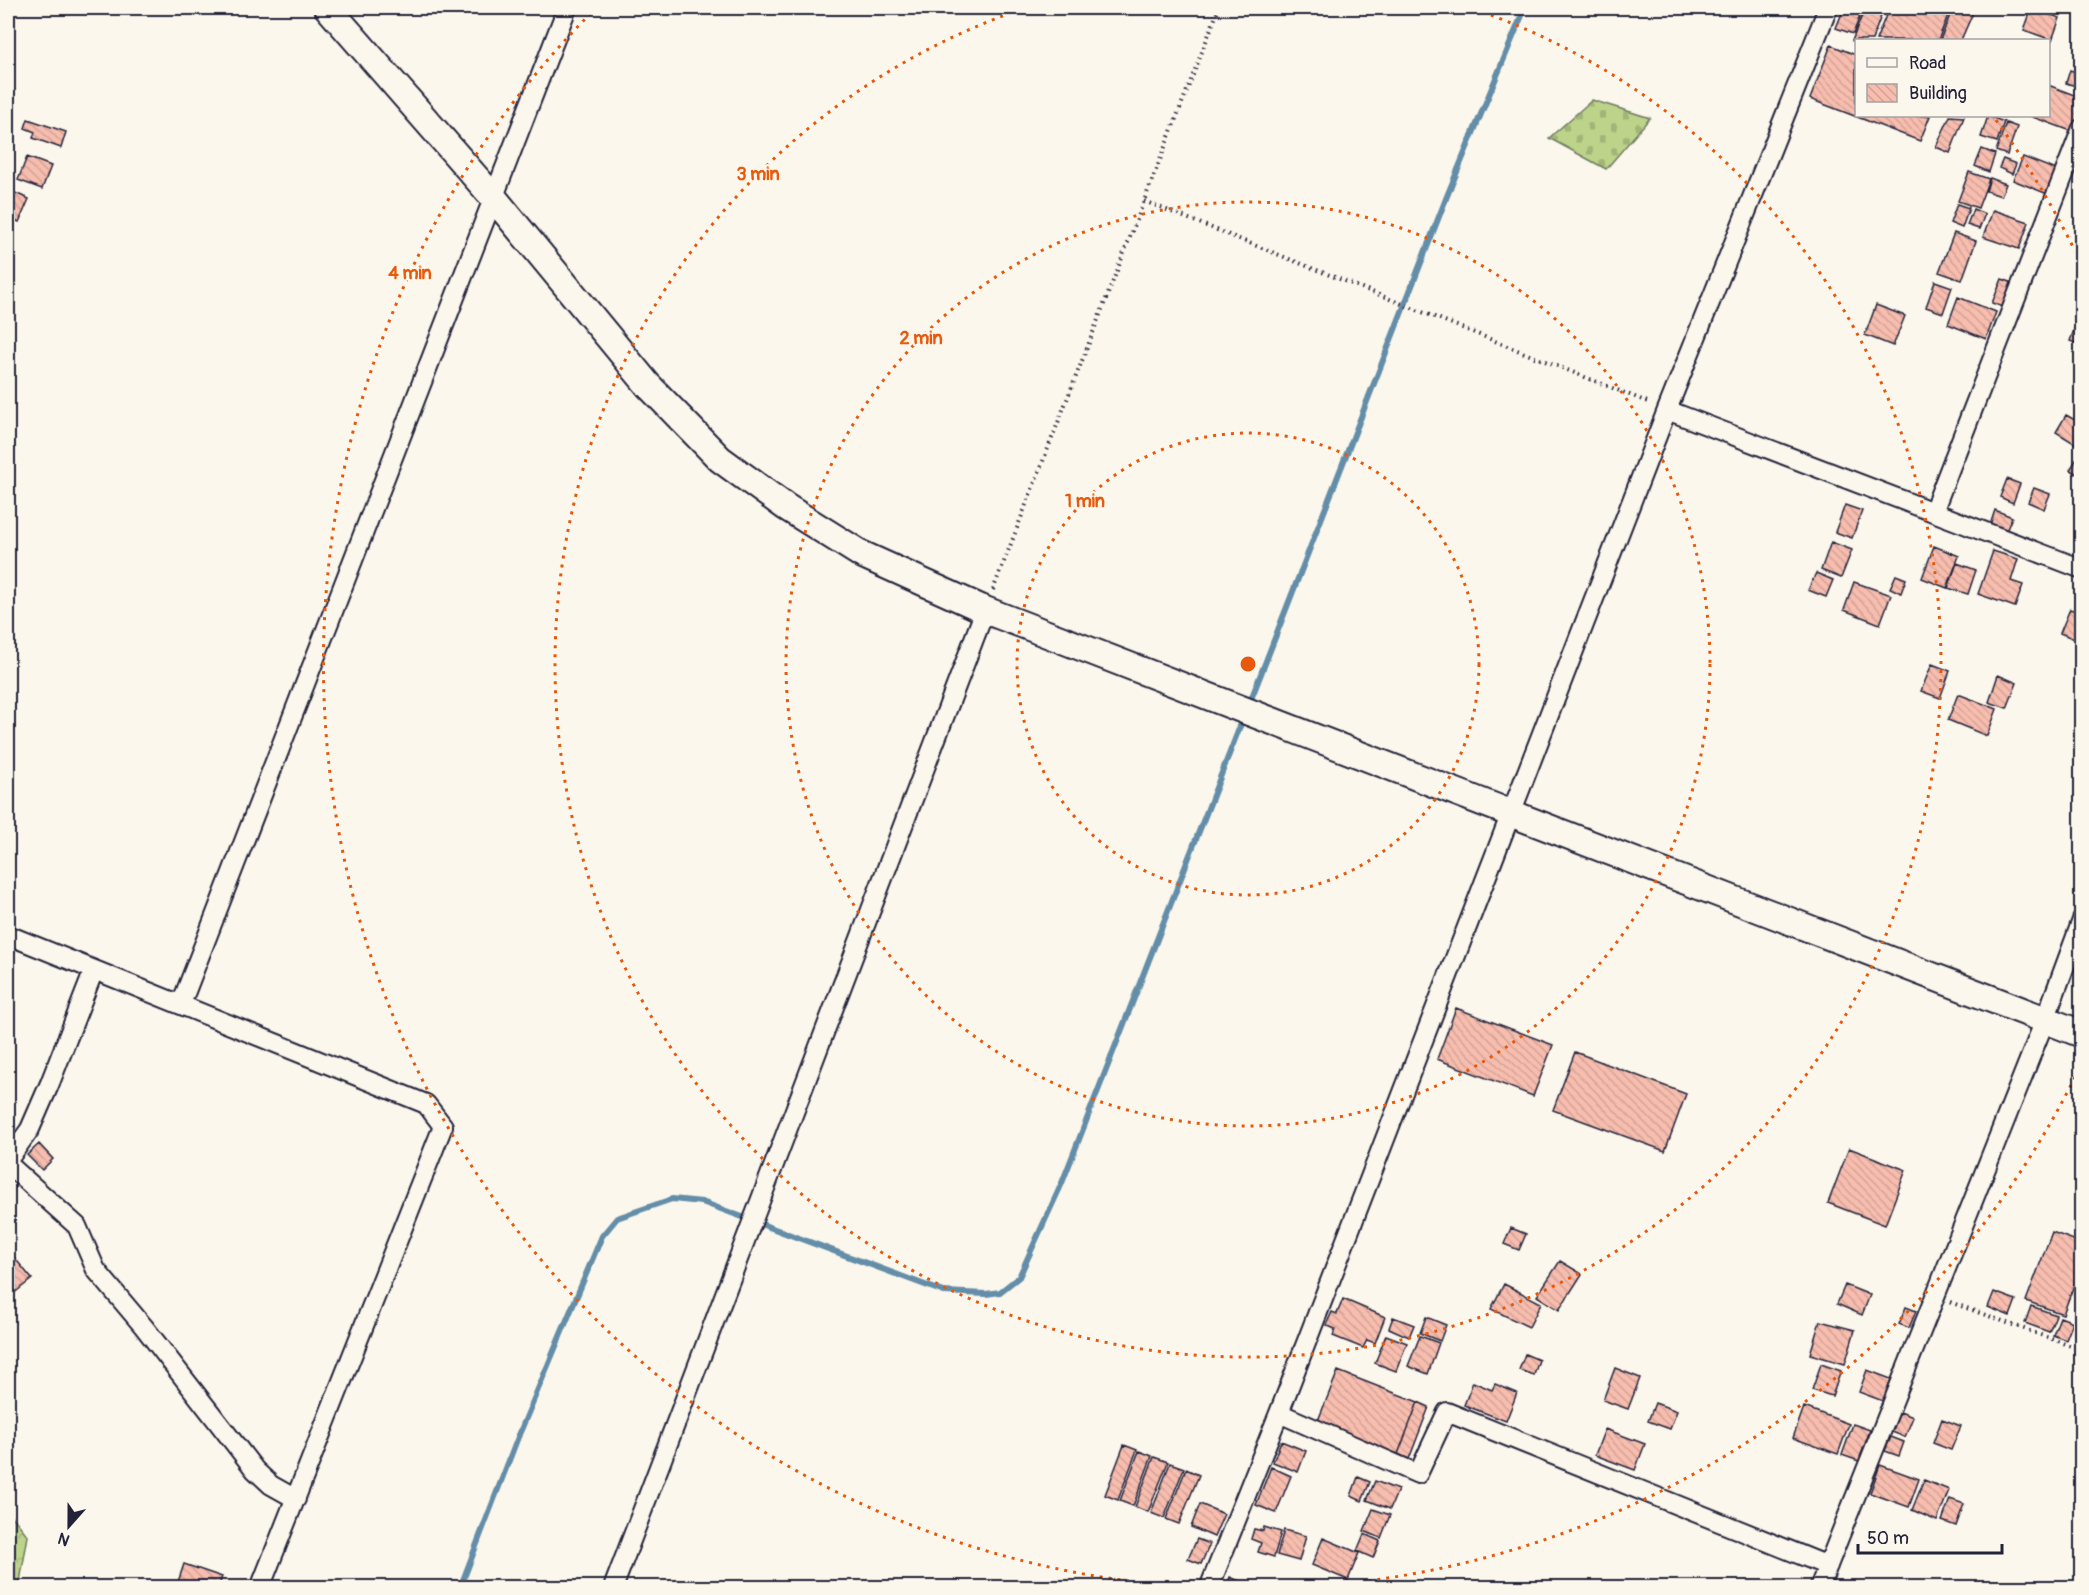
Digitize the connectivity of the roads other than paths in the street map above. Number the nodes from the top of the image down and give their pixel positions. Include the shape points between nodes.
1 (328, 8) edge
2 (567, 8) edge
3 (1828, 8) edge
4 (2082, 128) edge
5 (493, 197) junction
6 (1667, 410) junction
7 (1933, 512) junction
8 (2082, 569) edge
9 (985, 610) junction
10 (1511, 813) junction
11 (2082, 920) edge
12 (8, 935) edge
13 (94, 970) junction
14 (181, 1004) junction
15 (2045, 1020) junction
16 (2082, 1034) edge
17 (8, 1162) edge
18 (1279, 1413) junction
19 (296, 1499) junction
20 (1828, 1566) junction
21 (260, 1587) edge
22 (614, 1587) edge
23 (1209, 1587) edge
24 (1820, 1587) edge

1 - 5 street
2 - 5 street
3 - 6 street
4 - 7 street
5 - 9 street via 648,385 720,459 861,554
5 - 14 street
6 - 7 street
6 - 10 street
7 - 8 street
9 - 10 street
9 - 22 street
10 - 15 street
10 - 18 street
11 - 15 street
12 - 13 street
13 - 14 street
13 - 17 street via 30,1129
14 - 19 street via 426,1104 443,1126
15 - 16 street
15 - 20 street
17 - 19 street via 77,1226 96,1270 255,1470 271,1485
18 - 20 street via 1418,1474 1447,1412
18 - 23 street
19 - 21 street
20 - 24 street

